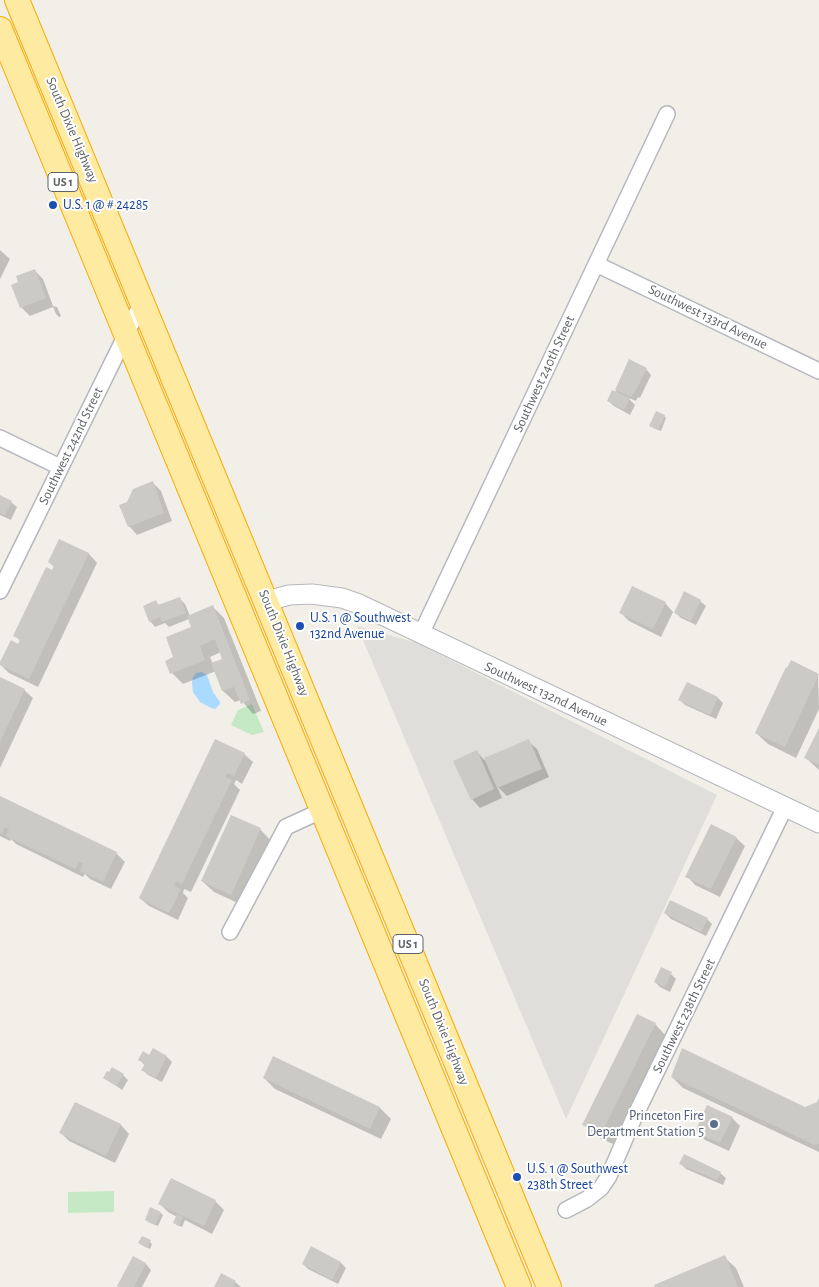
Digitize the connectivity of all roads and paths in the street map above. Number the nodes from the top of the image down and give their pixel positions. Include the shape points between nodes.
1 (18, 0) edge
2 (0, 29) edge
3 (667, 114) dead end
4 (107, 216) junction
5 (596, 264) junction
6 (142, 302) junction
7 (126, 334) junction
8 (819, 371) edge
9 (0, 438) edge
10 (174, 452) junction
11 (60, 467) junction
12 (0, 591) edge
13 (267, 600) junction
14 (421, 634) junction
15 (785, 807) junction
16 (323, 810) junction
17 (819, 823) edge
18 (230, 932) dead end
19 (566, 1210) dead end
20 (519, 1287) edge
21 (549, 1287) edge

1 - 4 highway, South Dixie Highway / US 1
2 - 4 highway via 17,37 22,45 76,177
2 - 7 highway, South Dixie Highway / US 1
3 - 5 street, Southwest 240th Street
4 - 6 highway, South Dixie Highway / US 1
5 - 8 street, Southwest 133rd Avenue
5 - 14 street, Southwest 240th Street
6 - 7 street, Southwest 242nd Street
6 - 13 highway, South Dixie Highway / US 1
7 - 10 highway, South Dixie Highway / US 1
7 - 11 street, Southwest 242nd Street
9 - 11 street
10 - 13 highway via 197,474 241,578 253,592
10 - 16 highway, South Dixie Highway / US 1
11 - 12 street, Southwest 242nd Street
13 - 14 street, Southwest 132nd Avenue via 312,594 342,598
13 - 16 highway via 263,612 265,636 302,726 314,762
13 - 21 highway, South Dixie Highway / US 1
14 - 15 street, Southwest 132nd Avenue
15 - 17 street, Southwest 132nd Avenue
15 - 19 street, Southwest 238th Street via 609,1176 587,1199
16 - 18 street via 286,828
16 - 20 highway, South Dixie Highway / US 1

